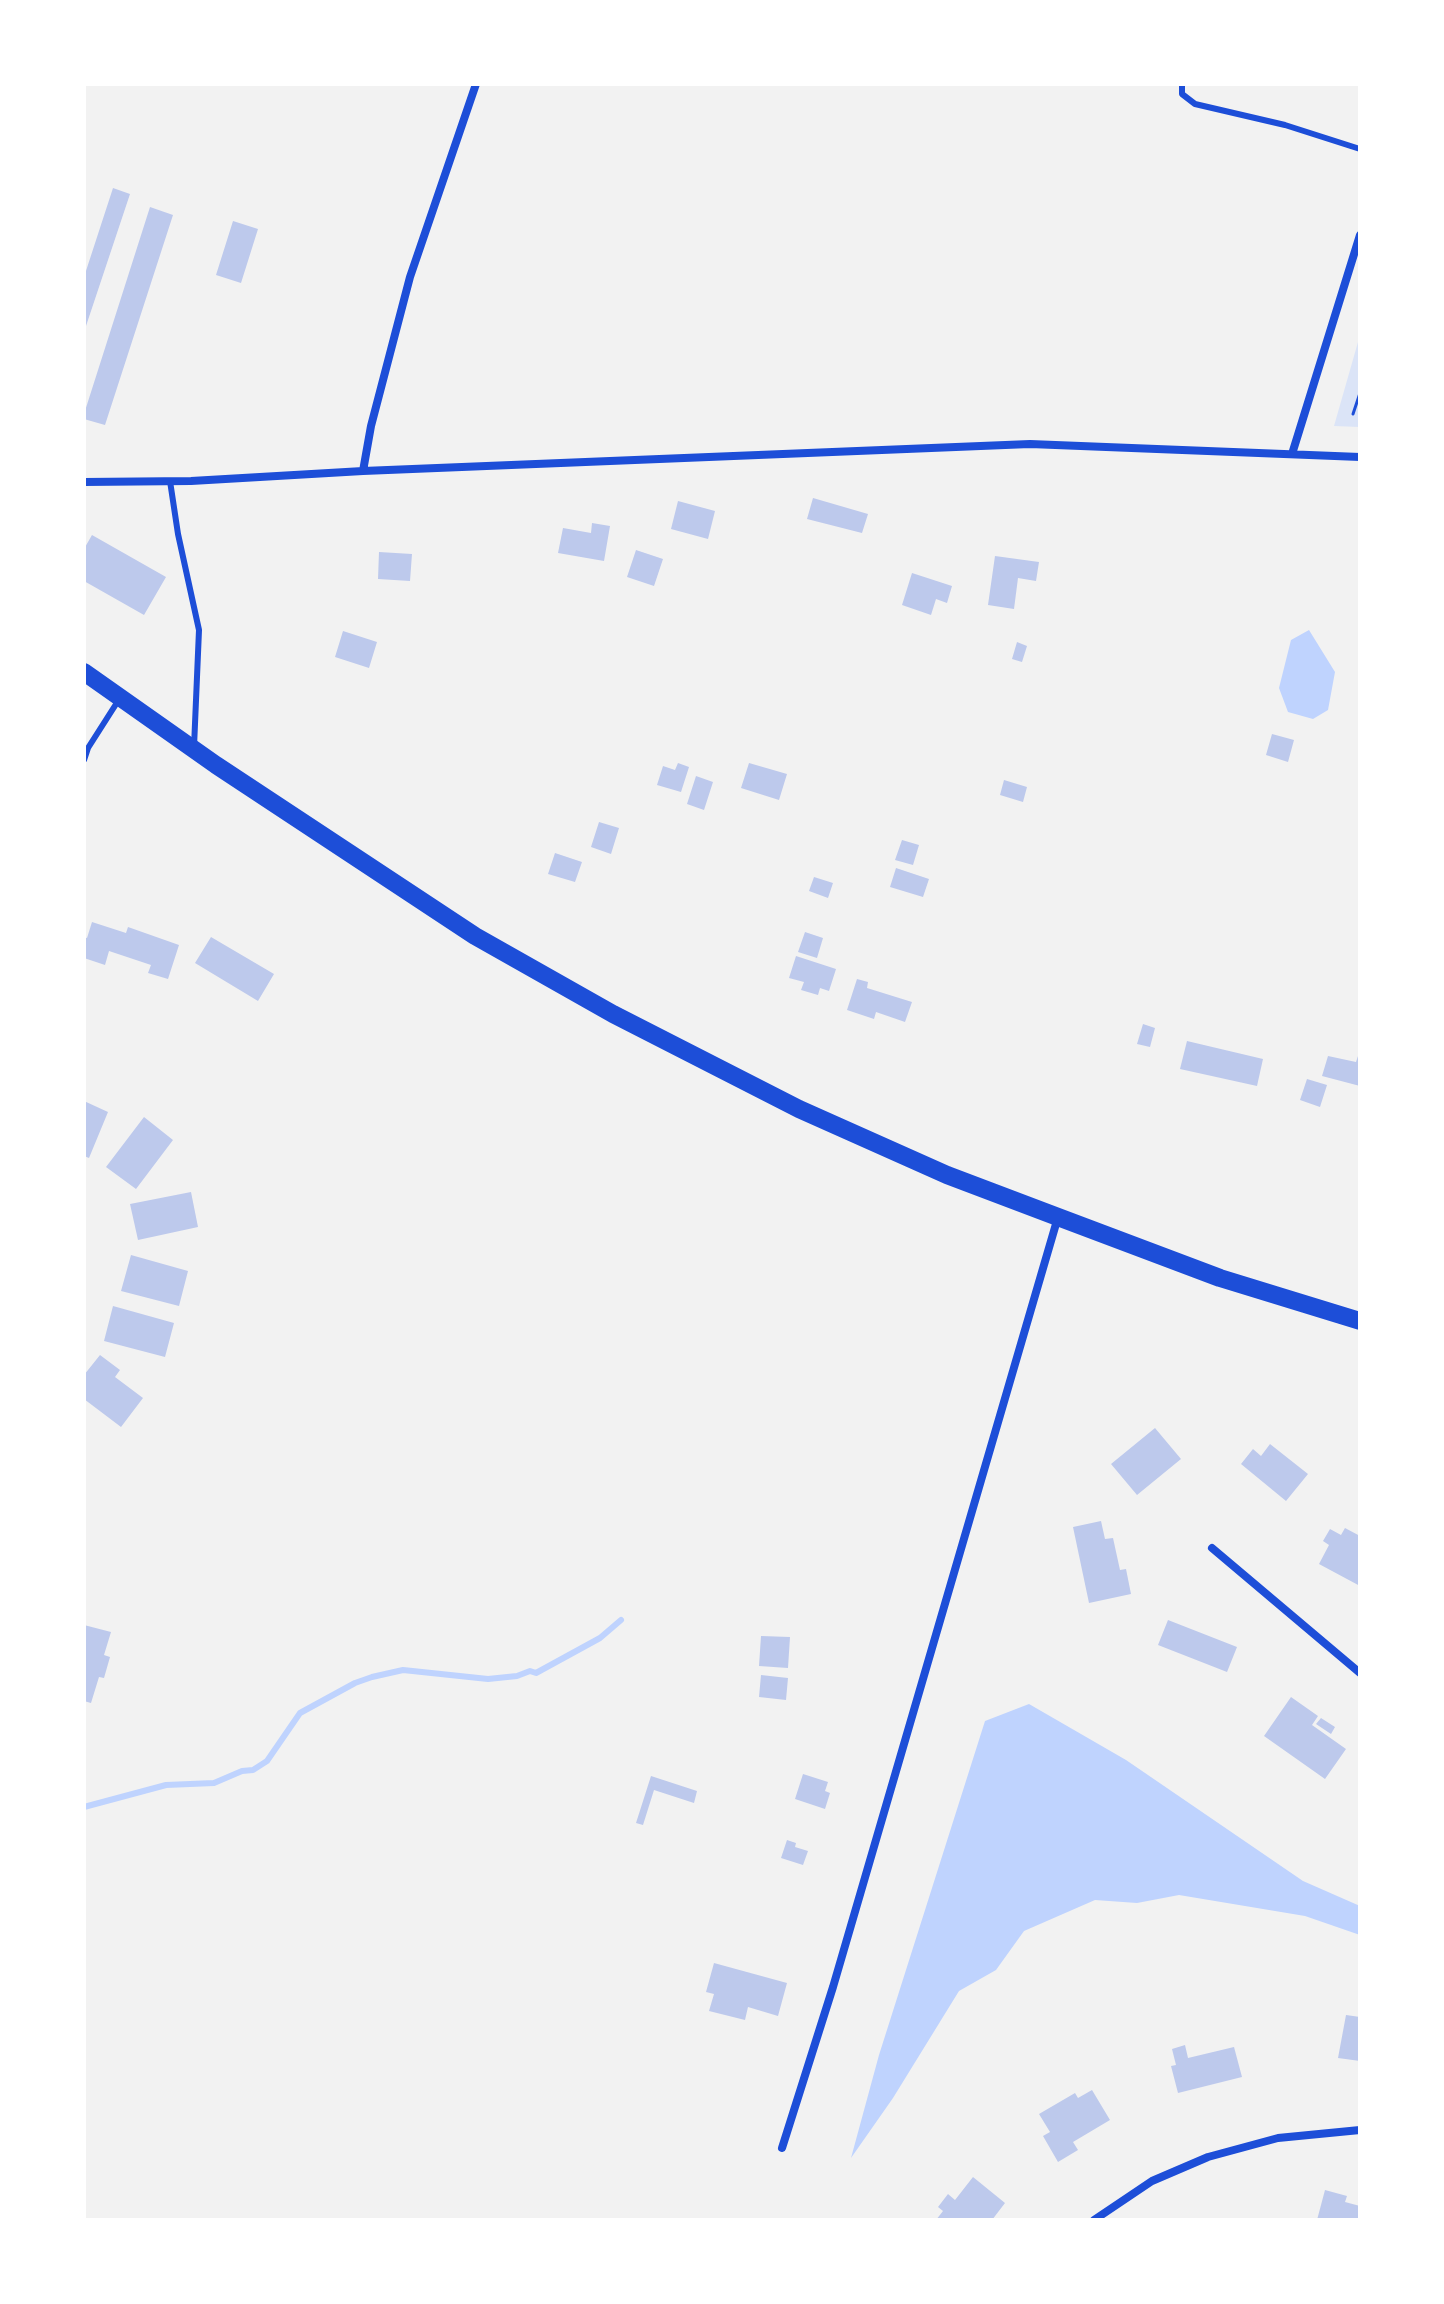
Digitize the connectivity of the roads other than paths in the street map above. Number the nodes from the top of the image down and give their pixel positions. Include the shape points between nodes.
1 (476, 84) edge
2 (1182, 84) edge
3 (1360, 149) edge
4 (1360, 235) edge
5 (1292, 454) junction
6 (1360, 457) edge
7 (363, 471) junction
8 (170, 481) junction
9 (84, 482) edge
10 (84, 672) edge
11 (120, 698) junction
12 (194, 749) junction
13 (84, 760) edge
14 (1058, 1217) junction
15 (1360, 1321) edge
16 (1212, 1548) dead end
17 (1360, 1673) edge
18 (1360, 2130) edge
19 (782, 2148) dead end
20 (1094, 2220) edge

1 - 7 street via 410,277
2 - 3 lane via 1182,94 1195,104
4 - 5 street
5 - 6 street
5 - 7 street via 1030,444
7 - 8 street
8 - 9 street
8 - 12 lane via 199,630
10 - 11 main road
11 - 12 main road
11 - 13 lane
12 - 14 main road via 475,936 613,1014 799,1109
14 - 15 main road via 1220,1278
14 - 19 street
16 - 17 street
18 - 20 street via 1278,2138 1208,2157 1152,2181

